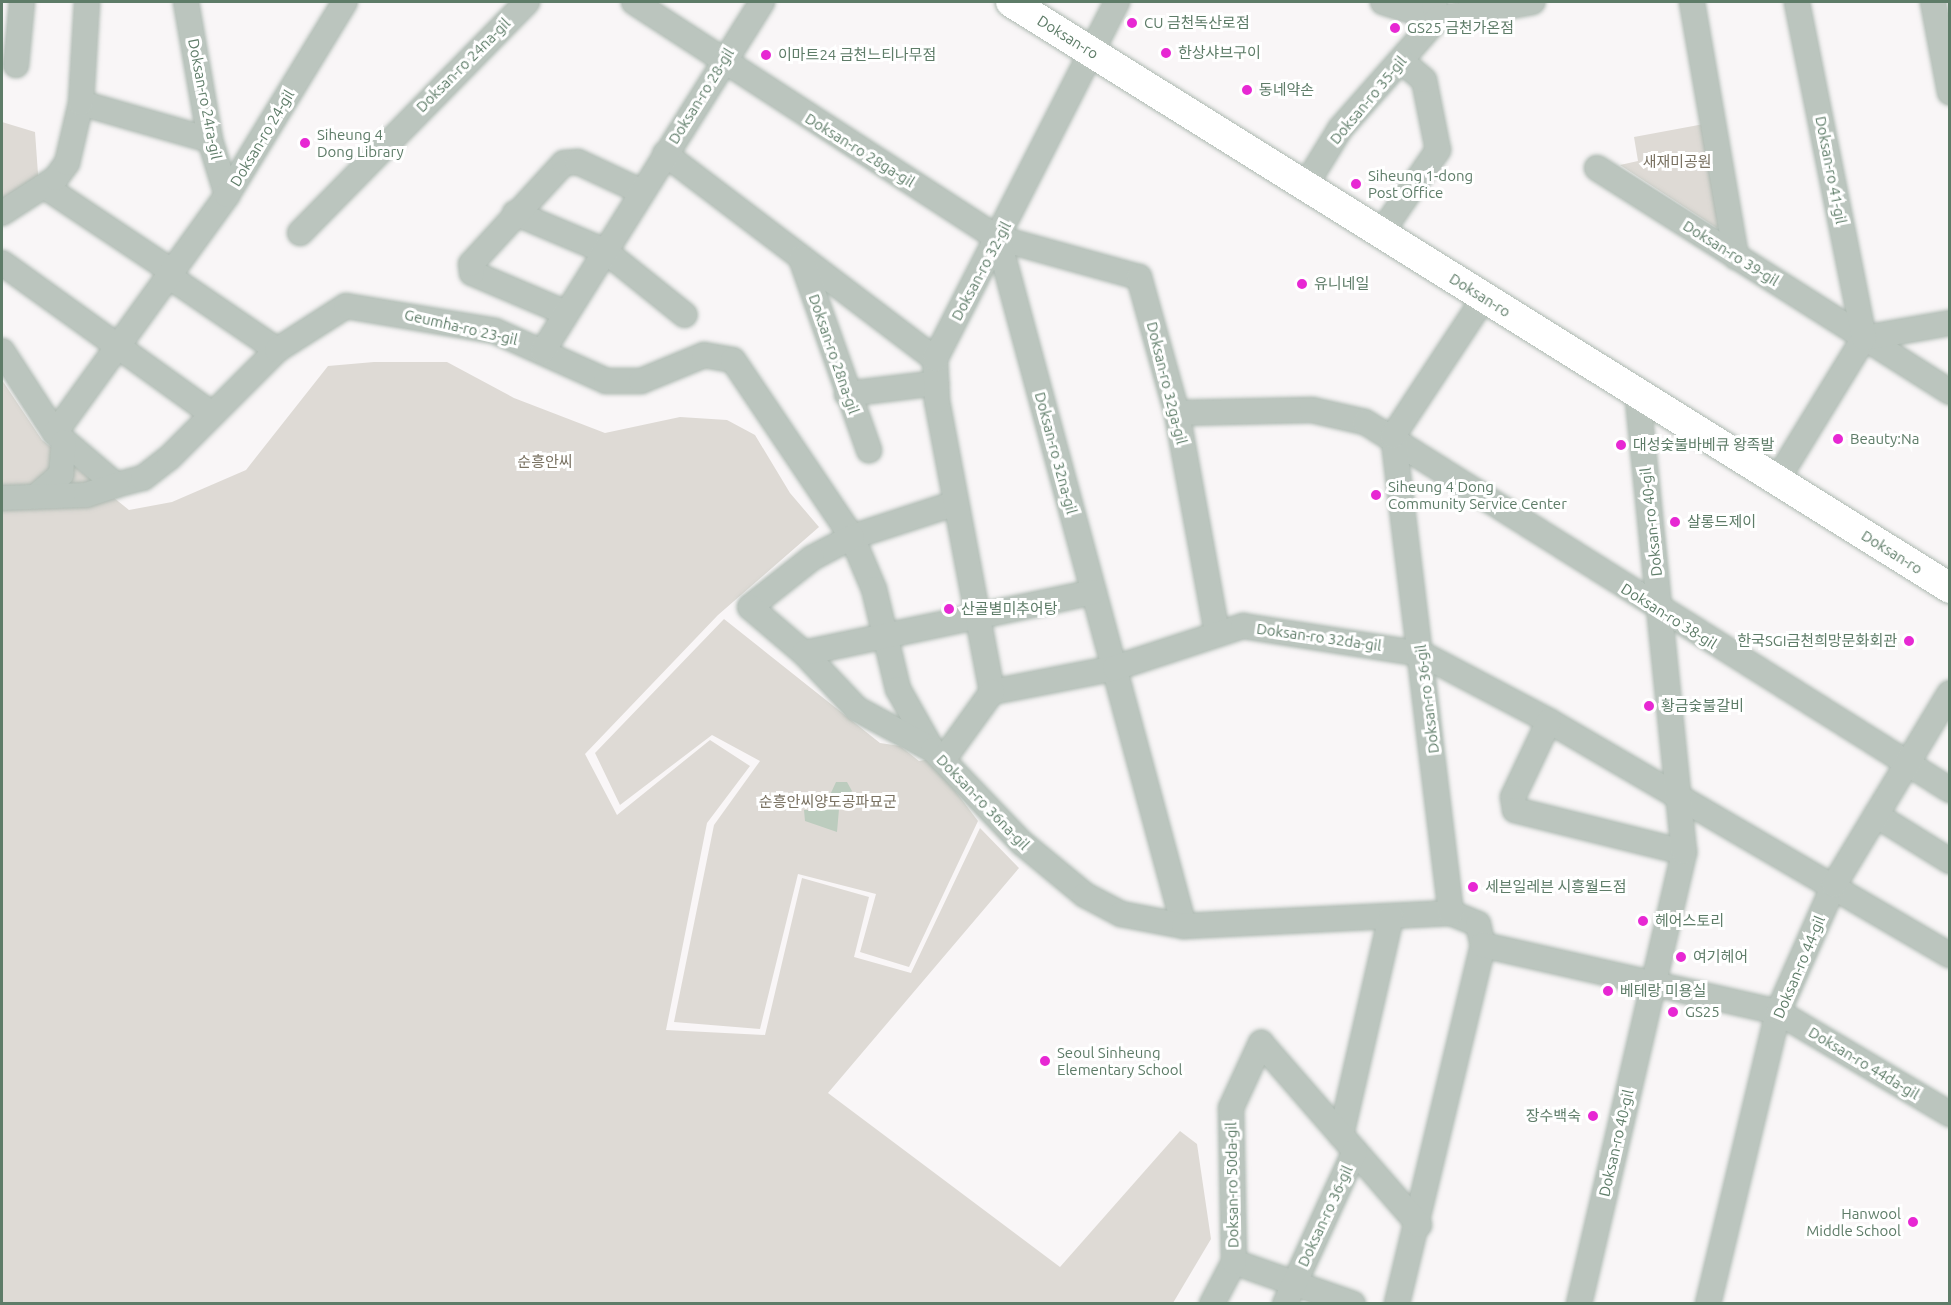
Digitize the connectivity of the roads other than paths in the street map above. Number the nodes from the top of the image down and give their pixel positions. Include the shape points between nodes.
1 (22, 2) edge
2 (87, 2) edge
3 (186, 2) edge
4 (345, 2) edge
5 (526, 2) edge
6 (634, 2) edge
7 (762, 2) edge
8 (1011, 2) edge
9 (1116, 2) edge
10 (1383, 2) edge
11 (1532, 2) edge
12 (1692, 2) edge
13 (1797, 2) edge
14 (1933, 2) edge
15 (1435, 10) edge
16 (1094, 53) junction
17 (1401, 61) junction
18 (722, 62) junction
19 (16, 65) dead end
20 (1950, 92) edge
21 (81, 103) junction
22 (210, 140) junction
23 (665, 154) junction
24 (1597, 168) dead end
25 (44, 186) junction
26 (1305, 186) junction
27 (642, 192) junction
28 (227, 195) junction
29 (2, 213) edge
30 (515, 213) junction
31 (300, 233) dead end
32 (1381, 233) junction
33 (998, 238) junction
34 (605, 251) junction
35 (1736, 257) junction
36 (801, 258) junction
37 (2, 263) edge
38 (171, 274) junction
39 (1484, 298) junction
40 (566, 314) junction
41 (685, 315) dead end
42 (1950, 323) edge
43 (1864, 338) junction
44 (119, 349) junction
45 (277, 350) junction
46 (2, 351) edge
47 (543, 351) junction
48 (935, 360) junction
49 (936, 383) junction
50 (1950, 392) edge
51 (847, 393) junction
52 (1637, 393) junction
53 (1177, 413) junction
54 (212, 414) junction
55 (1393, 436) junction
56 (60, 437) junction
57 (869, 450) dead end
58 (1777, 480) junction
59 (116, 485) junction
60 (35, 497) junction
61 (2, 498) edge
62 (956, 503) junction
63 (852, 537) junction
64 (1950, 588) edge
65 (1094, 592) junction
66 (1661, 611) junction
67 (978, 615) junction
68 (1217, 633) junction
69 (886, 636) junction
70 (804, 653) junction
71 (1422, 654) junction
72 (1114, 668) junction
73 (992, 692) junction
74 (1950, 693) edge
75 (1549, 720) junction
76 (938, 755) junction
77 (1907, 764) junction
78 (1950, 790) edge
79 (1678, 795) junction
80 (1876, 815) junction
81 (1684, 852) junction
82 (1950, 861) edge
83 (1834, 885) junction
84 (1451, 913) junction
85 (1391, 917) junction
86 (1184, 926) junction
87 (1483, 945) junction
88 (1950, 955) edge
89 (1653, 983) junction
90 (1778, 1012) junction
91 (1261, 1043) joint
92 (1950, 1114) edge
93 (1348, 1143) junction
94 (1419, 1225) junction
95 (1234, 1262) junction
96 (1290, 1293) edge
97 (1212, 1304) edge
98 (1353, 1304) edge
99 (1397, 1304) edge
100 (1579, 1304) edge
101 (1708, 1304) edge

1 - 19 street
2 - 21 street
3 - 22 street, Doksan-ro 24ra-gil
4 - 28 street, Doksan-ro 24-gil
5 - 31 street, Doksan-ro 24na-gil
6 - 18 street, Doksan-ro 28ga-gil
7 - 18 street, Doksan-ro 28-gil
8 - 16 main road, Doksan-ro
9 - 16 street, Doksan-ro 32-gil
10 - 15 street
11 - 15 street
12 - 35 street
13 - 43 street, Doksan-ro 41-gil
14 - 20 street
15 - 17 street, Doksan-ro 35-gil
16 - 26 main road, Doksan-ro
16 - 33 street, Doksan-ro 32-gil
17 - 26 street, Doksan-ro 35-gil via 1340,129
17 - 32 street via 1424,80 1438,150
18 - 23 street, Doksan-ro 28-gil
18 - 33 street, Doksan-ro 28ga-gil
21 - 22 street
21 - 25 street via 67,163
22 - 28 street, Doksan-ro 24ra-gil
23 - 27 street, Doksan-ro 28-gil
23 - 36 street, Doksan-ro 28na-gil
24 - 35 street, Doksan-ro 39-gil
25 - 29 street
25 - 38 street
26 - 32 main road, Doksan-ro
27 - 30 street via 578,162 564,163
27 - 34 street, Doksan-ro 28-gil
28 - 38 street, Doksan-ro 24-gil
30 - 34 street
30 - 40 street via 475,258 472,273
32 - 39 main road, Doksan-ro
33 - 48 street, Doksan-ro 32-gil
33 - 53 street, Doksan-ro 32ga-gil via 1139,277
33 - 65 street, Doksan-ro 32na-gil
34 - 40 street, Doksan-ro 28-gil
34 - 41 street
35 - 43 street, Doksan-ro 39-gil
36 - 48 street, Doksan-ro 28na-gil
36 - 51 street, Doksan-ro 28na-gil
37 - 44 street
38 - 44 street, Doksan-ro 24-gil
38 - 45 street
39 - 52 main road, Doksan-ro
39 - 55 street
40 - 47 street, Doksan-ro 28-gil
42 - 43 street
43 - 50 street, Doksan-ro 39-gil
43 - 58 street
44 - 54 street
44 - 56 street, Doksan-ro 24-gil
45 - 47 street, Geumha-ro 23-gil via 333,310 360,306 495,331
45 - 54 street, Geumha-ro 23-gil
46 - 56 street
47 - 63 street, Geumha-ro 23-gil via 579,371 626,384 704,355 733,360 820,481
48 - 49 street, Doksan-ro 32-gil
49 - 51 street
49 - 62 street, Doksan-ro 32-gil
51 - 57 street, Doksan-ro 28na-gil
52 - 58 main road, Doksan-ro
52 - 66 street, Doksan-ro 40-gil
53 - 55 street via 1312,410 1342,415
53 - 68 street, Doksan-ro 32ga-gil
54 - 59 street, Geumha-ro 23-gil via 169,458 142,478
55 - 66 street, Doksan-ro 38-gil
55 - 71 street, Doksan-ro 36-gil
56 - 59 street
56 - 60 street via 61,474
58 - 64 main road, Doksan-ro
59 - 60 street, Geumha-ro 23-gil via 86,495
60 - 61 street, Geumha-ro 23-gil
62 - 63 street
62 - 67 street, Doksan-ro 32-gil
63 - 69 street
63 - 70 street, Doksan-ro 36na-gil via 812,558 750,607
65 - 67 street
65 - 72 street, Doksan-ro 32na-gil
66 - 77 street, Doksan-ro 38-gil
66 - 79 street, Doksan-ro 40-gil
67 - 69 street
67 - 73 street, Doksan-ro 32-gil
68 - 71 street, Doksan-ro 32da-gil via 1243,626
68 - 72 street, Doksan-ro 32da-gil
69 - 70 street
69 - 76 street via 898,689
70 - 76 street, Doksan-ro 36na-gil via 857,709
71 - 75 street
71 - 84 street, Doksan-ro 36-gil
72 - 73 street
72 - 86 street, Doksan-ro 32na-gil
73 - 76 street
74 - 77 street, Doksan-ro 44-gil
75 - 79 street
75 - 81 street via 1513,796 1515,810
76 - 86 street, Doksan-ro 36na-gil via 1002,825 1085,895 1149,923
77 - 78 street, Doksan-ro 38-gil
77 - 80 street, Doksan-ro 44-gil
79 - 81 street, Doksan-ro 40-gil
79 - 83 street
80 - 82 street
80 - 83 street, Doksan-ro 44-gil
81 - 89 street, Doksan-ro 40-gil
83 - 88 street
83 - 90 street, Doksan-ro 44-gil
84 - 85 street, Doksan-ro 36na-gil
84 - 87 street via 1478,924
85 - 86 street, Doksan-ro 36na-gil
85 - 93 street
87 - 89 street
87 - 94 street
89 - 90 street
89 - 100 street, Doksan-ro 40-gil
90 - 92 street, Doksan-ro 44da-gil
90 - 101 street, Doksan-ro 44-gil
91 - 93 street, Doksan-ro 36-gil
91 - 95 street, Doksan-ro 50da-gil via 1231,1108
93 - 94 street, Doksan-ro 36-gil
93 - 96 street, Doksan-ro 36-gil
94 - 99 street
95 - 96 street, Doksan-ro 50da-gil
95 - 97 street, Doksan-ro 50da-gil
96 - 98 street, Doksan-ro 36-gil

